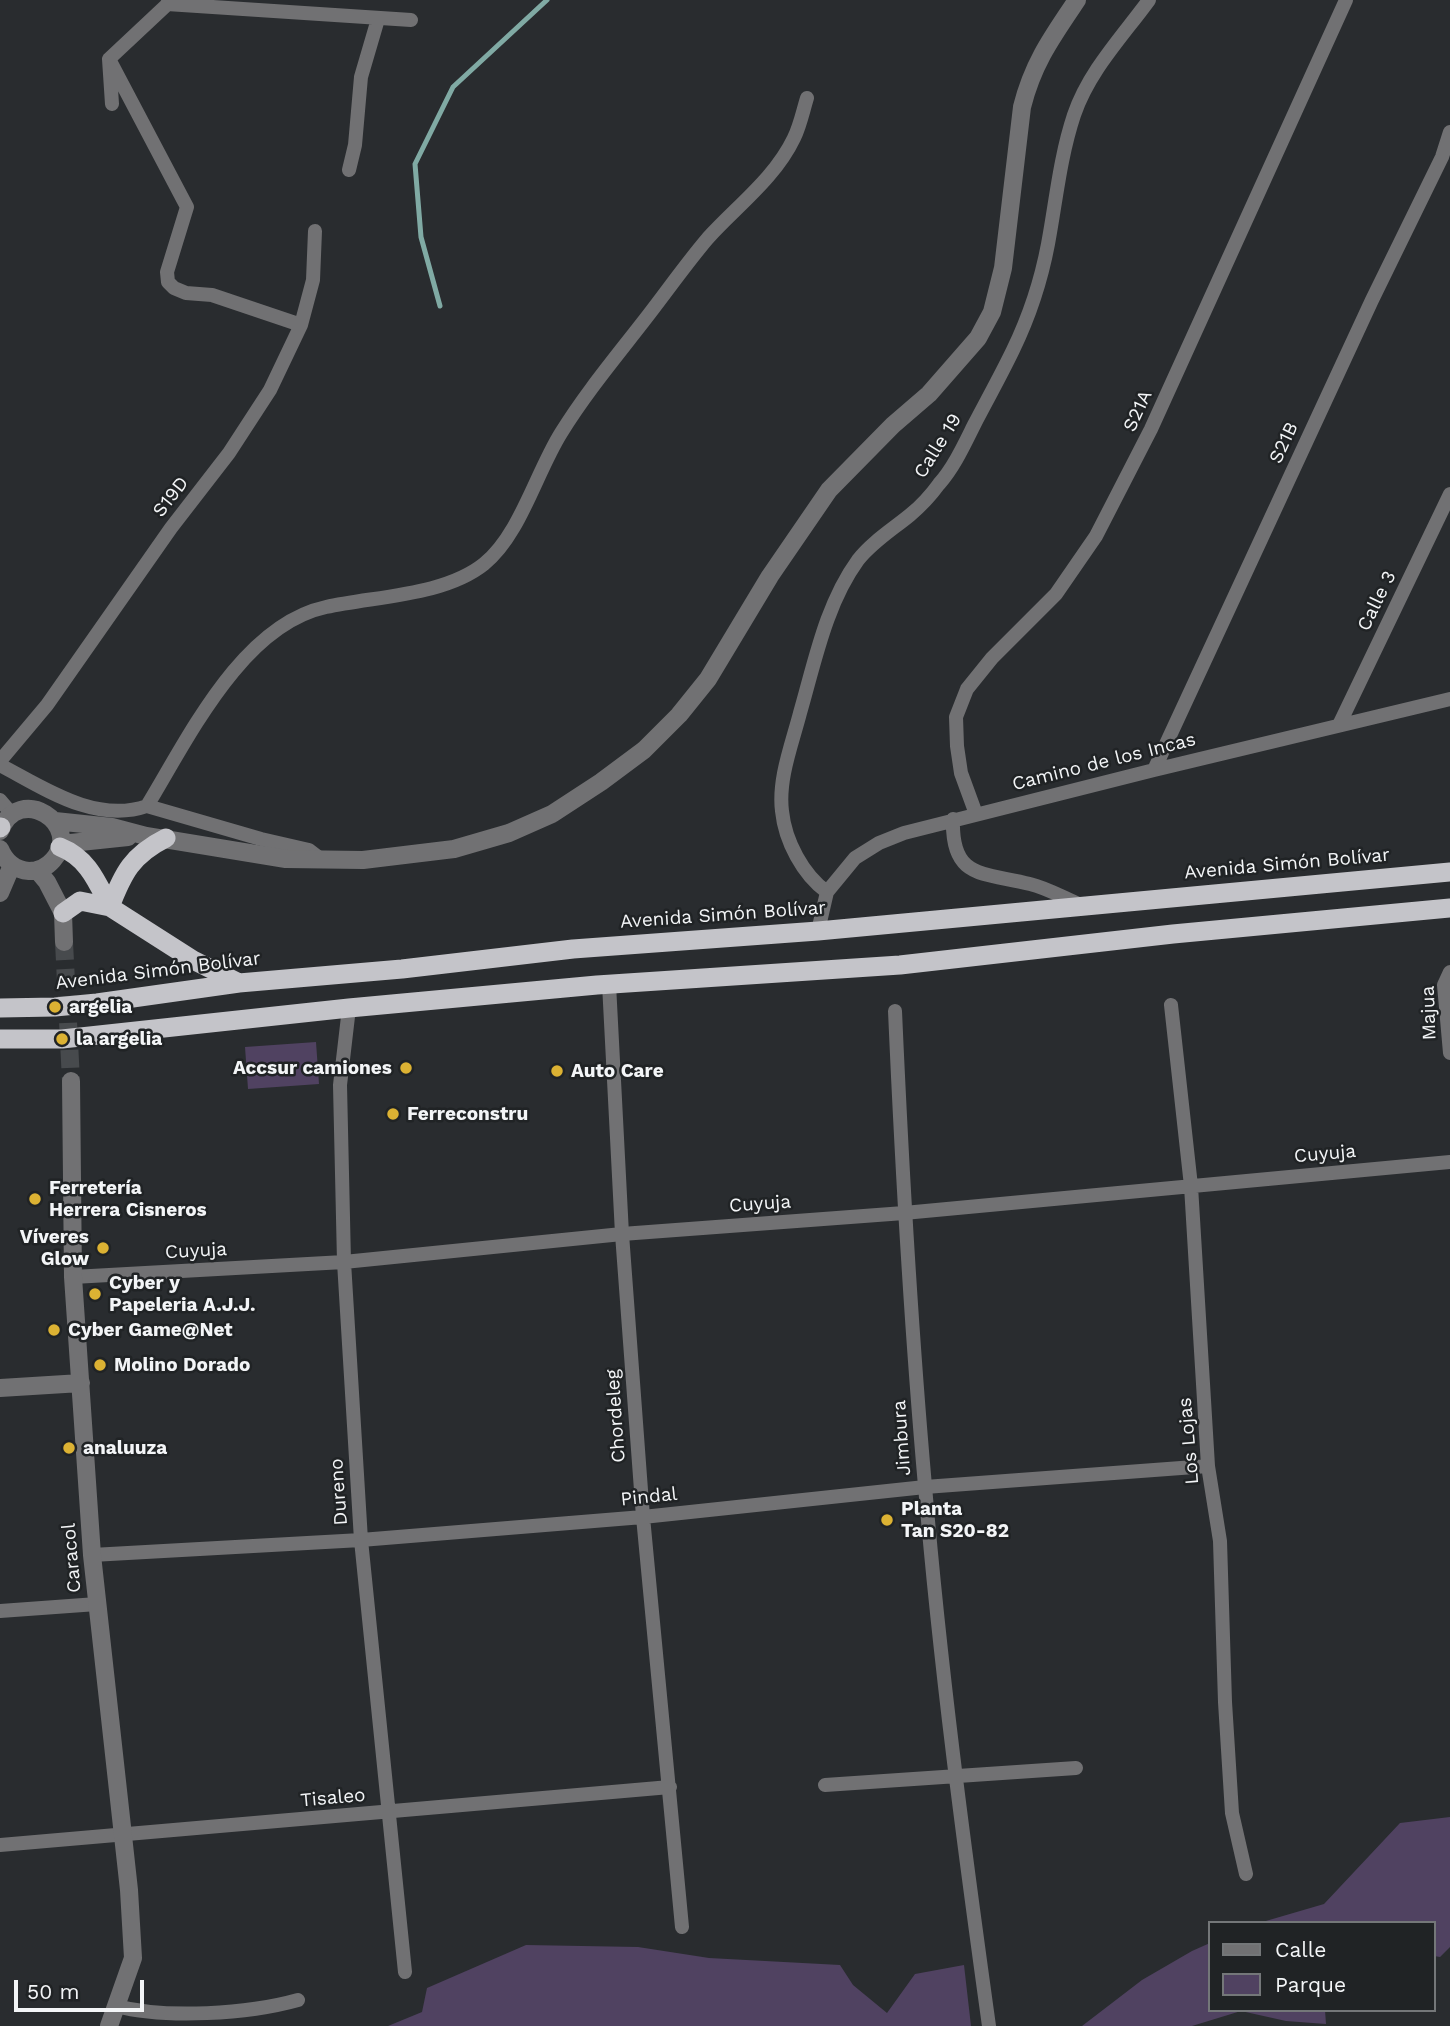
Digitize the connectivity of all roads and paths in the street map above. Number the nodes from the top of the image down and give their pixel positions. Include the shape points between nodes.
1 (1077, 0) edge
2 (1149, 0) edge
3 (1346, 0) edge
4 (170, 2) edge
5 (378, 19) junction
6 (411, 20) dead end
7 (109, 59) junction
8 (807, 98) dead end
9 (112, 104) dead end
10 (1449, 138) edge
11 (349, 170) dead end
12 (315, 231) dead end
13 (302, 325) junction
14 (1450, 494) edge
15 (1450, 699) edge
16 (1339, 725) junction
17 (0, 763) edge
18 (1154, 769) junction
19 (0, 800) edge
20 (147, 806) junction
21 (976, 814) junction
22 (953, 819) junction
23 (55, 821) junction
24 (3, 825) edge
25 (146, 836) junction
26 (166, 838) junction
27 (60, 845) junction
28 (0, 849) edge
29 (322, 860) junction
30 (12, 865) junction
31 (37, 870) junction
32 (1450, 872) edge
33 (827, 892) junction
34 (0, 893) edge
35 (1082, 905) junction
36 (110, 907) junction
37 (1450, 908) edge
38 (63, 913) junction
39 (818, 931) junction
40 (64, 942) tunnel mouth
41 (1450, 972) edge
42 (239, 983) junction
43 (609, 984) junction
44 (1171, 1005) dead end
45 (0, 1008) edge
46 (349, 1008) junction
47 (895, 1011) dead end
48 (0, 1039) edge
49 (1450, 1053) edge
50 (71, 1081) tunnel mouth
51 (1450, 1162) edge
52 (1191, 1186) junction
53 (904, 1213) junction
54 (622, 1234) junction
55 (344, 1262) junction
56 (73, 1277) junction
57 (81, 1383) junction
58 (0, 1388) edge
59 (1208, 1466) junction
60 (925, 1487) junction
61 (643, 1517) junction
62 (361, 1540) junction
63 (92, 1555) junction
64 (97, 1604) junction
65 (0, 1611) edge
66 (1076, 1768) dead end
67 (955, 1776) junction
68 (825, 1785) dead end
69 (670, 1787) junction
70 (389, 1813) junction
71 (122, 1835) junction
72 (0, 1845) edge
73 (1246, 1874) dead end
74 (682, 1927) dead end
75 (405, 1972) dead end
76 (298, 2000) dead end
77 (116, 2006) junction
78 (109, 2026) edge
79 (989, 2026) edge

1 - 29 street via 1041,52 1021,107 1003,268 992,312 978,338 929,394 829,489 708,679 679,715 644,751 529,826 454,849
2 - 33 street, Calle 19 via 1087,85 1075,113 1033,302 1014,349 941,483 859,559 833,605 781,793 791,842 805,870
3 - 21 street, S21A via 1151,429 1096,536 1056,594 967,689 956,717 957,746
4 - 5 street
4 - 7 street
5 - 6 street
5 - 11 street via 361,77
7 - 9 street
7 - 13 street via 187,207 168,282 186,293 212,295
8 - 20 street via 782,160 708,239 561,433 500,548 467,576 422,590 325,607 278,628 240,662
10 - 18 street, S21B
12 - 13 street, S19D via 313,280
13 - 17 street, S19D via 270,390 229,453
14 - 16 street, Calle 3
15 - 16 street, Camino de los Incas
16 - 18 street, Camino de los Incas
17 - 20 street via 77,803 112,811
18 - 21 street, Camino de los Incas
19 - 24 street
20 - 29 street via 309,850
21 - 22 street, Camino de los Incas
22 - 33 street, Camino de los Incas via 878,843 855,858
22 - 35 street via 953,843 969,868 1032,884
23 - 24 street via 30,808
23 - 25 street
23 - 27 street
25 - 26 street
25 - 27 street
26 - 29 street via 286,859
26 - 36 highway via 140,853 127,868
27 - 31 street via 52,862
27 - 36 highway via 88,866
28 - 30 street
30 - 31 street
30 - 34 street
31 - 38 street
32 - 35 highway, Avenida Simón Bolívar
33 - 39 street, Camino de los Incas
35 - 39 highway, Avenida Simón Bolívar
36 - 38 highway via 80,901
36 - 42 highway via 193,961
37 - 43 highway via 900,965
38 - 40 street
39 - 42 highway, Avenida Simón Bolívar via 573,949
41 - 49 street, Majua via 1444,985
42 - 45 highway, Avenida Simón Bolívar via 97,1003
43 - 46 highway
43 - 54 street, Chordeleg
44 - 52 street, Los Lojas
46 - 48 highway via 62,1039
46 - 55 street, Dureno via 340,1085
47 - 53 street, Jimbura
50 - 56 street, Caracol
51 - 52 street, Cuyuja
52 - 53 street, Cuyuja
52 - 59 street, Los Lojas
53 - 54 street, Cuyuja
53 - 60 street, Jimbura
54 - 55 street, Cuyuja
54 - 61 street, Chordeleg
55 - 56 street, Cuyuja
55 - 62 street, Dureno
56 - 57 street, Caracol
57 - 58 street
57 - 63 street, Caracol
59 - 60 street, Pindal
59 - 73 street, Los Lojas via 1220,1541 1232,1813
60 - 61 street, Pindal
60 - 67 street, Jimbura
61 - 62 street, Pindal
61 - 69 street, Chordeleg
62 - 63 street, Pindal
62 - 70 street, Dureno
63 - 64 street, Caracol
64 - 65 street
64 - 71 street, Caracol
66 - 67 street
67 - 68 street
67 - 79 street, Jimbura
69 - 70 street, Tisaleo
69 - 74 street, Chordeleg
70 - 71 street, Tisaleo
70 - 75 street, Dureno
71 - 72 street, Tisaleo
71 - 77 street, Caracol via 133,1958
76 - 77 street via 234,2012 158,2012
77 - 78 street, Caracol

